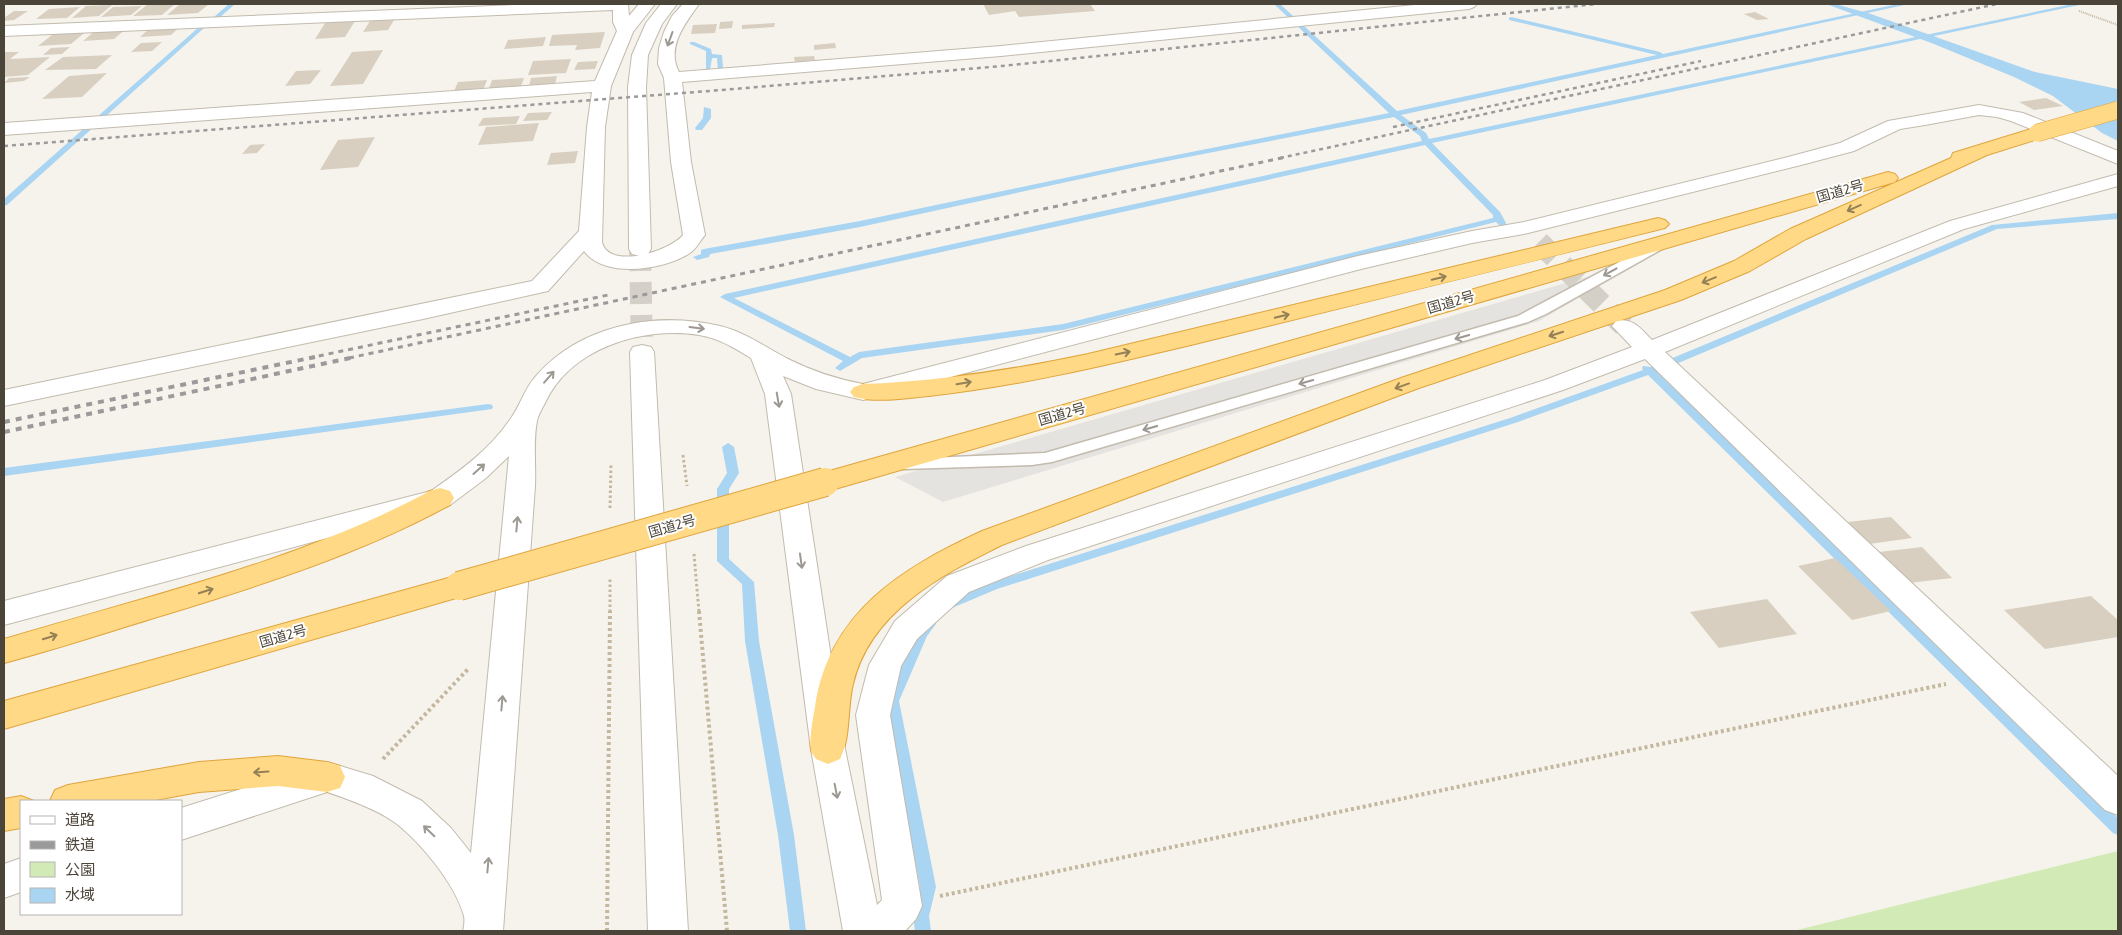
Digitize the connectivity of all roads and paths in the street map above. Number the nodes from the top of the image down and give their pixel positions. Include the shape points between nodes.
1 (221, 4) edge
2 (621, 4) edge
3 (647, 4) edge
4 (669, 4) edge
5 (691, 4) edge
6 (1469, 4) edge
7 (2079, 11) dead end
8 (200, 22) junction
9 (2118, 25) edge
10 (625, 31) junction
11 (4, 32) edge
12 (673, 78) junction
13 (602, 86) junction
14 (2118, 110) edge
15 (4, 129) edge
16 (1979, 152) junction
17 (2118, 158) edge
18 (2118, 180) edge
19 (1834, 193) junction
20 (590, 232) junction
21 (1668, 240) junction
22 (640, 250) tunnel mouth
23 (1624, 326) tunnel mouth
24 (642, 352) tunnel mouth
25 (762, 355) junction
26 (1658, 360) junction
27 (863, 392) junction
28 (4, 398) edge
29 (524, 419) junction
30 (682, 450) dead end
31 (611, 457) dead end
32 (890, 464) junction
33 (687, 489) dead end
34 (440, 498) junction
35 (610, 516) dead end
36 (694, 547) dead end
37 (610, 576) dead end
38 (4, 613) edge
39 (4, 651) edge
40 (469, 660) dead end
41 (1949, 683) dead end
42 (4, 715) edge
43 (828, 749) junction
44 (382, 761) dead end
45 (327, 777) junction
46 (73, 800) edge
47 (2118, 800) edge
48 (20, 812) edge
49 (4, 816) edge
50 (182, 824) edge
51 (20, 875) edge
52 (4, 881) edge
53 (930, 898) dead end
54 (483, 923) edge
55 (607, 931) edge
56 (668, 931) edge
57 (727, 931) edge
58 (863, 931) edge
59 (879, 931) edge

1 - 8 street
2 - 8 street
2 - 10 street via 621,22
3 - 10 street
4 - 22 street via 654,23 640,55 637,87
5 -> 12 street via 680,16 666,48 666,64
6 - 12 street via 1001,51
7 - 9 path
8 - 11 street
10 - 13 street
12 - 20 street via 681,162 694,234 688,243 672,254 651,260 621,262 597,254 592,249
13 - 15 street
13 - 20 street via 596,127
14 - 16 highway, 国道2号, bridge
16 - 19 highway, 国道2号
16 -> 43 highway via 1798,234 1742,266 1673,295 1410,383 992,538 942,562 902,588 873,615 853,643 831,708
17 - 27 street via 2017,117 1997,112 1968,111 1895,125 1847,147 1532,235 1472,237 1358,263
18 - 26 street via 1958,225
19 - 21 highway, 国道2号
27 -> 19 highway via 936,387 1125,353 1752,200
20 - 28 street via 540,286
21 - 32 highway, 国道2号
21 -> 32 lane via 1523,319 1065,453 1032,460
23 - 26 street
24 - 56 street
25 - 27 street via 809,379
29 -> 25 street via 535,394 557,368 587,347 629,332 663,326 704,328 738,339
25 -> 43 street via 778,394
26 - 47 street
26 - 59 street via 1554,385 1037,553 958,584 906,630 885,665 873,716 902,906
34 -> 29 street via 495,455
54 -> 29 street
30 - 33 path
31 - 35 path
32 - 42 highway, 国道2号, bridge
34 - 38 street
39 -> 34 highway via 192,595 347,544 399,522
36 - 57 path
37 - 55 path
40 - 44 path via 468,670
41 - 53 path
43 -> 58 street
45 -> 46 highway via 278,771 199,777
45 - 50 street
54 -> 45 street via 464,874 438,840 409,812 369,790
48 - 49 highway
51 - 52 street

